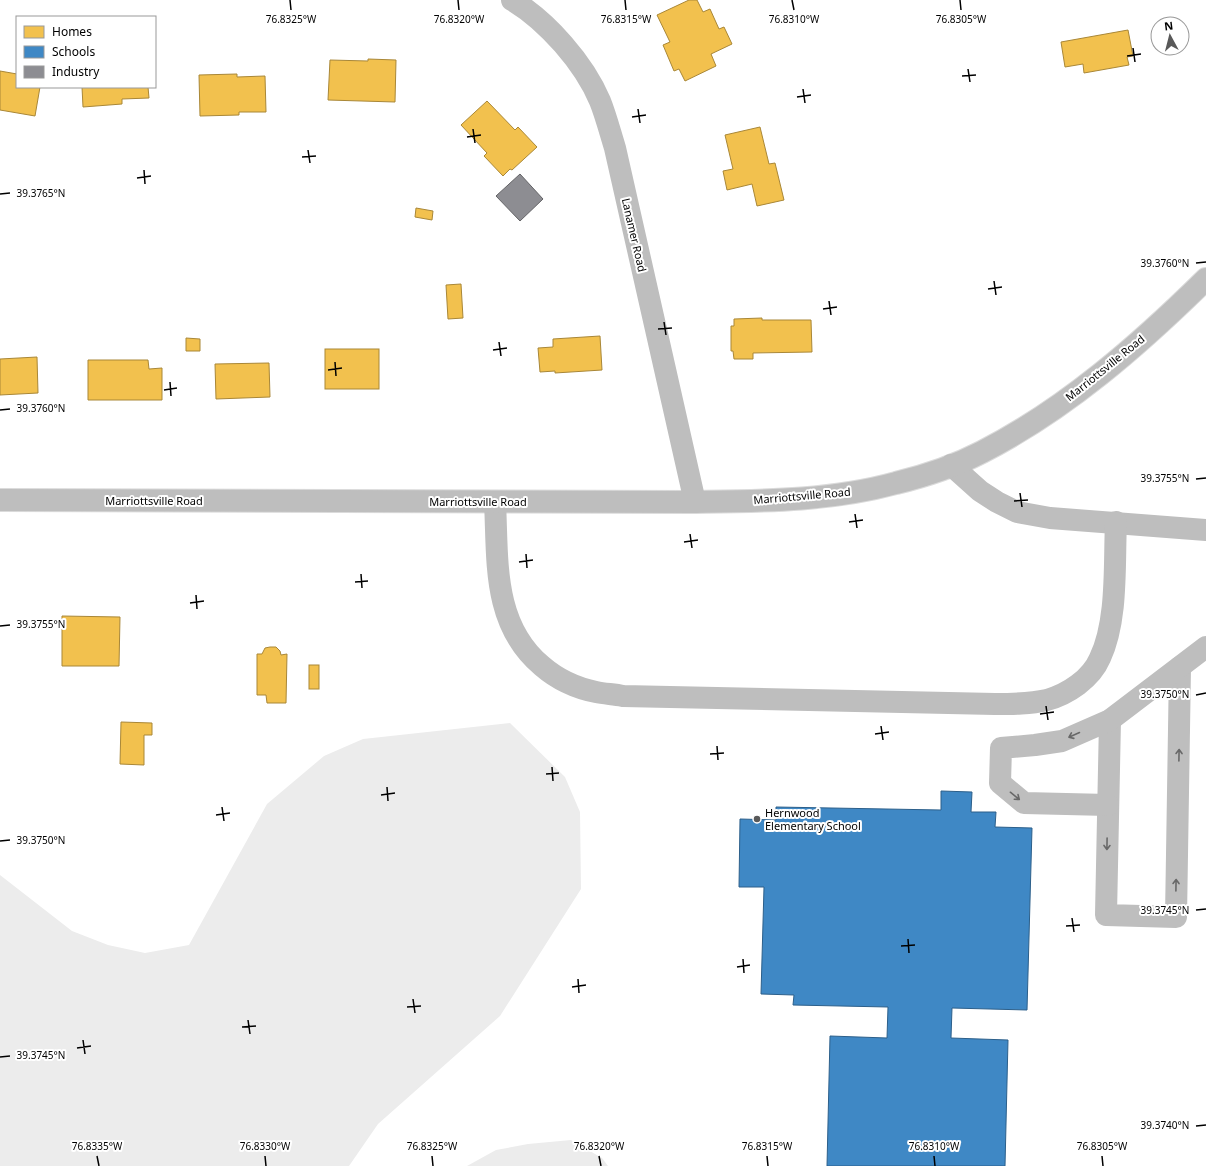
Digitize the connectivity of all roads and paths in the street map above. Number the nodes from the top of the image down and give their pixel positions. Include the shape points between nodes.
1 (512, 0) edge
2 (1206, 279) edge
3 (952, 465) junction
4 (0, 500) edge
5 (495, 502) junction
6 (695, 502) junction
7 (1116, 522) junction
8 (1206, 530) edge
9 (1206, 647) edge
10 (1180, 667) junction
11 (1110, 720) junction
12 (1108, 806) junction

1 - 6 main road, Lanamer Road via 547,26 578,63 599,101 615,148
2 - 3 main road, Marriottsville Road via 1125,354 1055,409 981,453
3 - 6 main road, Marriottsville Road via 895,484 831,495 758,501
3 - 7 main road via 980,491 1018,512 1050,518
4 - 5 main road, Marriottsville Road
5 - 6 main road, Marriottsville Road
5 - 7 main road via 501,592 510,625 519,641 532,658 550,673 570,684 596,692 623,696 995,704 1024,704 1048,700 1069,691 1087,678 1100,659 1108,639
7 - 8 main road
9 - 10 main road
10 - 11 main road
12 -> 10 main road via 1106,915 1176,917
11 - 12 main road
11 -> 12 main road via 1062,741 1001,748 1000,783 1024,803

